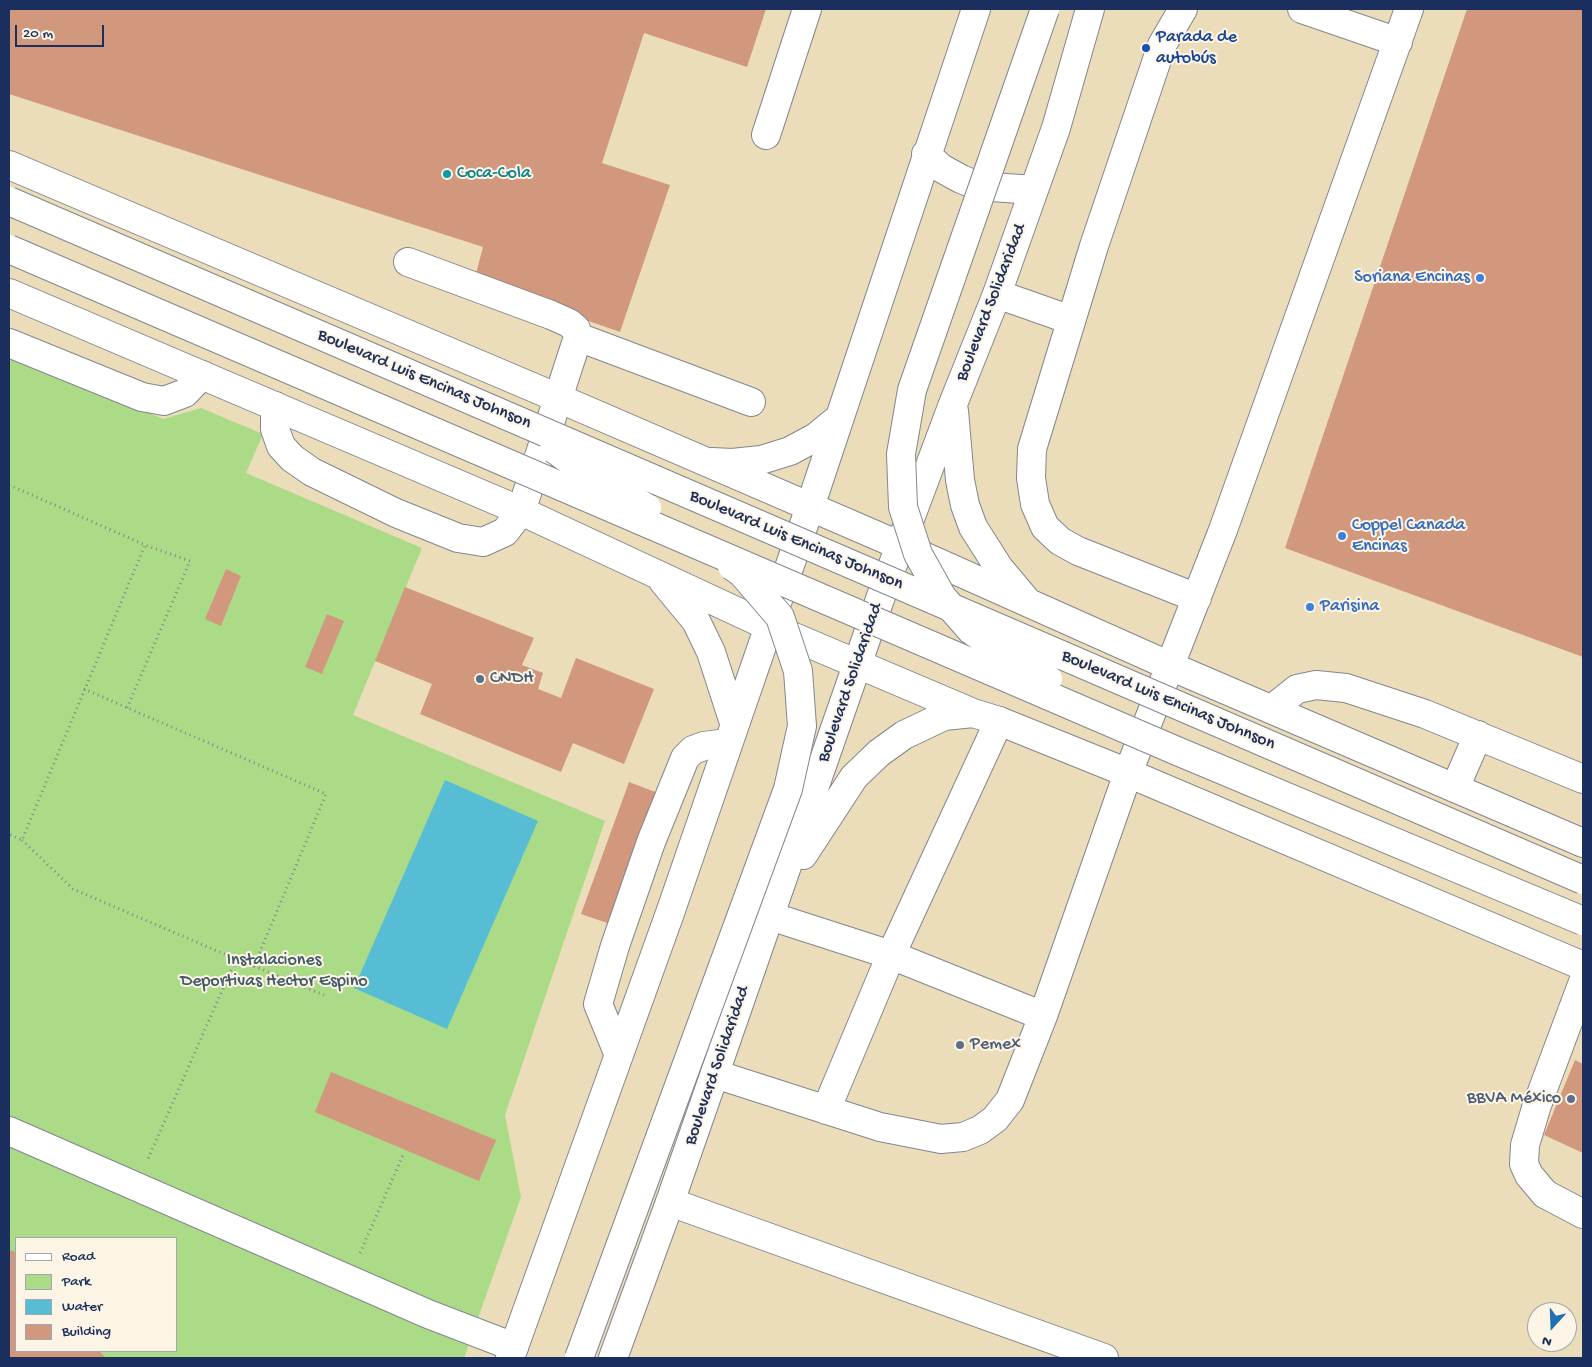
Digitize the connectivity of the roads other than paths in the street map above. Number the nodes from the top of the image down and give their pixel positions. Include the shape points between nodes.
1 (807, 9) edge
2 (976, 9) edge
3 (1045, 9) edge
4 (1090, 9) edge
5 (1183, 9) edge
6 (1302, 9) edge
7 (1409, 9) edge
8 (1398, 42) junction
9 (766, 135) dead end
10 (926, 154) junction
11 (9, 165) edge
12 (1034, 190) junction
13 (9, 201) edge
14 (9, 249) edge
15 (408, 262) dead end
16 (9, 293) edge
17 (997, 294) junction
18 (1071, 320) junction
19 (578, 337) junction
20 (9, 343) edge
21 (202, 375) junction
22 (558, 398) junction
23 (751, 402) dead end
24 (953, 404) junction
25 (275, 406) junction
26 (839, 418) junction
27 (514, 419) junction
28 (702, 461) junction
29 (810, 507) junction
30 (521, 511) junction
31 (901, 546) junction
32 (657, 574) junction
33 (1197, 598) junction
34 (1029, 604) junction
35 (768, 626) junction
36 (857, 664) junction
37 (1170, 666) junction
38 (1272, 709) junction
39 (973, 713) junction
40 (999, 721) junction
41 (731, 733) junction
42 (1478, 735) junction
43 (1178, 751) junction
44 (1128, 773) junction
45 (1583, 779) edge
46 (1455, 788) junction
47 (1583, 843) edge
48 (1583, 880) edge
49 (774, 906) junction
50 (1583, 921) edge
51 (891, 954) junction
52 (1583, 966) edge
53 (1583, 982) edge
54 (1043, 1016) junction
55 (618, 1054) junction
56 (715, 1074) junction
57 (826, 1110) junction
58 (9, 1131) edge
59 (670, 1202) junction
60 (1583, 1214) edge
61 (512, 1353) edge
62 (579, 1358) edge
63 (613, 1358) edge
64 (1104, 1358) edge

1 - 9 main road
2 - 10 main road
3 - 43 main road, bridge via 912,390 901,454 903,507 918,554 942,597 971,630 1020,664
4 - 12 main road, Boulevard Solidaridad
5 - 18 main road via 1162,45
6 - 8 main road
7 - 8 main road
8 - 33 main road via 1275,390
10 - 12 main road via 941,168 978,186
10 - 26 main road
11 - 22 main road
12 - 17 main road, Boulevard Solidaridad
13 - 27 main road, Boulevard Luis Encinas Johnson, bridge
14 - 43 main road, bridge
15 - 19 main road via 569,323 576,329
16 - 21 main road
17 - 18 main road
17 - 24 main road, Boulevard Solidaridad
18 - 33 main road via 1032,449 1031,478 1035,504 1045,527 1072,548
19 - 22 main road
19 - 23 main road
20 - 21 main road via 142,397 164,401 185,393
21 - 25 main road
22 - 28 main road
22 - 30 main road
24 - 31 main road, Boulevard Solidaridad
24 - 34 main road via 960,480 973,527 999,568
25 - 30 main road
25 - 30 main road via 281,446 292,458 346,490 396,514 458,538 483,542 505,532
26 - 28 main road via 816,437 790,451 761,460
26 - 29 main road
27 - 48 main road, Boulevard Luis Encinas Johnson, bridge
27 - 62 main road, bridge via 578,466 685,531 742,573 780,617 798,671 802,726 788,789
28 - 29 main road
29 - 31 main road
29 - 35 main road
30 - 32 main road
31 - 34 main road
31 - 36 main road, Boulevard Solidaridad
32 - 35 main road
32 - 41 main road via 696,621 711,652
33 - 37 main road
34 - 37 main road
35 - 36 main road
35 - 41 main road
36 - 39 main road
36 - 49 main road, Boulevard Solidaridad
37 - 38 main road
37 - 44 main road
38 - 42 main road via 1297,689 1316,685 1346,688
38 - 46 main road
39 - 40 main road
39 - 49 main road via 944,716 904,735 854,777
40 - 44 main road
40 - 51 main road
41 - 55 main road
41 - 55 main road via 693,750 685,758 651,842 598,1004
42 - 45 main road
42 - 46 main road
43 - 50 main road, bridge
44 - 52 main road
44 - 54 main road
46 - 47 main road
49 - 51 main road
49 - 56 main road, Boulevard Solidaridad
51 - 54 main road
51 - 57 main road
53 - 60 main road via 1537,1105 1525,1145 1524,1164 1545,1194
54 - 57 main road via 1010,1100 980,1130 963,1137 923,1137 880,1128
55 - 61 main road
56 - 57 main road
56 - 59 main road, Boulevard Solidaridad
58 - 61 main road
59 - 63 main road, Boulevard Solidaridad
59 - 64 main road

